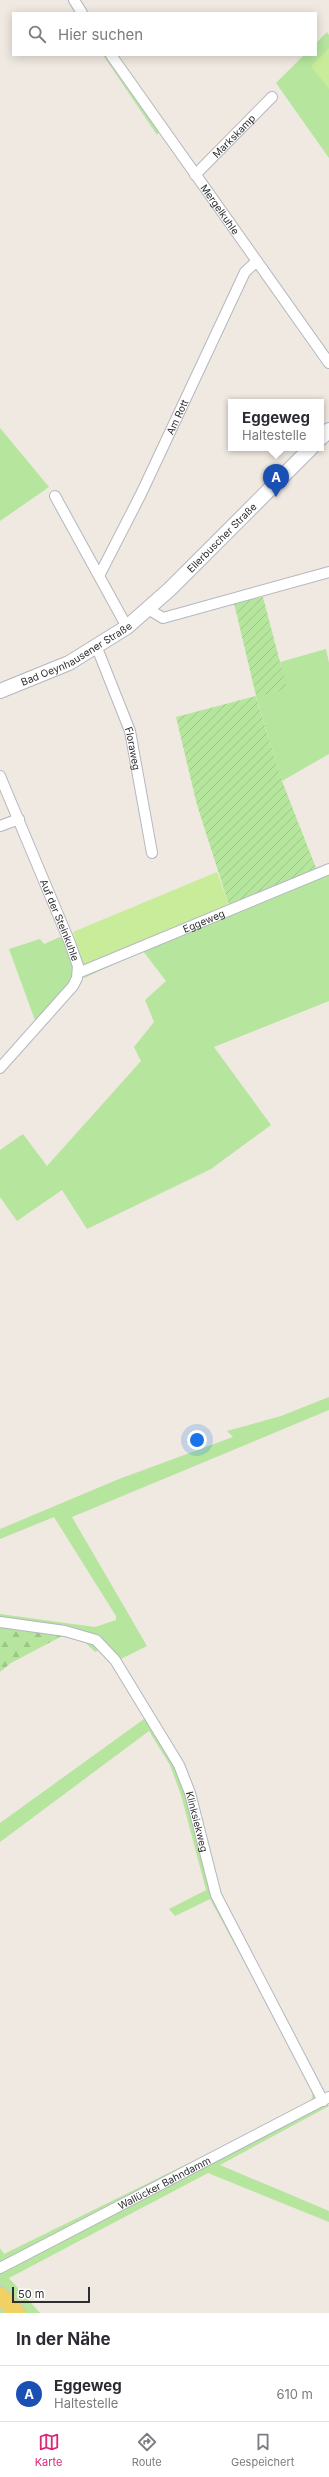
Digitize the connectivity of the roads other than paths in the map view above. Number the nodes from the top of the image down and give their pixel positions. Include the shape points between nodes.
1 (74, 0) edge
2 (81, 12) edge
3 (112, 56) edge
4 (272, 97) dead end
5 (195, 175) junction
6 (256, 262) junction
7 (329, 363) edge
8 (308, 451) edge
9 (55, 496) dead end
10 (329, 572) edge
11 (100, 574) junction
12 (148, 610) junction
13 (127, 627) junction
14 (97, 648) junction
15 (0, 691) edge
16 (0, 776) edge
17 (19, 819) junction
18 (0, 826) edge
19 (152, 853) dead end
20 (329, 869) edge
21 (78, 973) junction
22 (0, 1068) edge
23 (0, 1622) edge
24 (326, 2099) edge
25 (0, 2268) edge
26 (0, 2295) edge
27 (17, 2313) edge

1 - 2 street
3 - 5 street, Mergelkuhle
4 - 5 street, Markskamp
5 - 6 street, Mergelkuhle
6 - 7 street, Mergelkuhle
6 - 11 street, Am Rott via 245,272 141,494
8 - 12 main road, Ellerbuscher Straße
9 - 11 street
10 - 12 street via 164,618
11 - 13 street
12 - 13 main road, Bad Oeynhausener Straße
13 - 14 main road, Bad Oeynhausener Straße
14 - 15 main road, Bad Oeynhausener Straße via 69,663
14 - 19 street, Floraweg via 130,731
16 - 17 street, Auf der Steinkuhle
17 - 18 street
17 - 21 street, Auf der Steinkuhle via 70,943
20 - 21 street, Eggeweg
21 - 22 street, Auf der Steinkuhle via 73,986
23 - 24 street, Klinksiekweg via 65,1631 96,1640 115,1660 179,1766 190,1792 216,1896
24 - 25 street, Wallücker Bahndamm
26 - 27 main road

